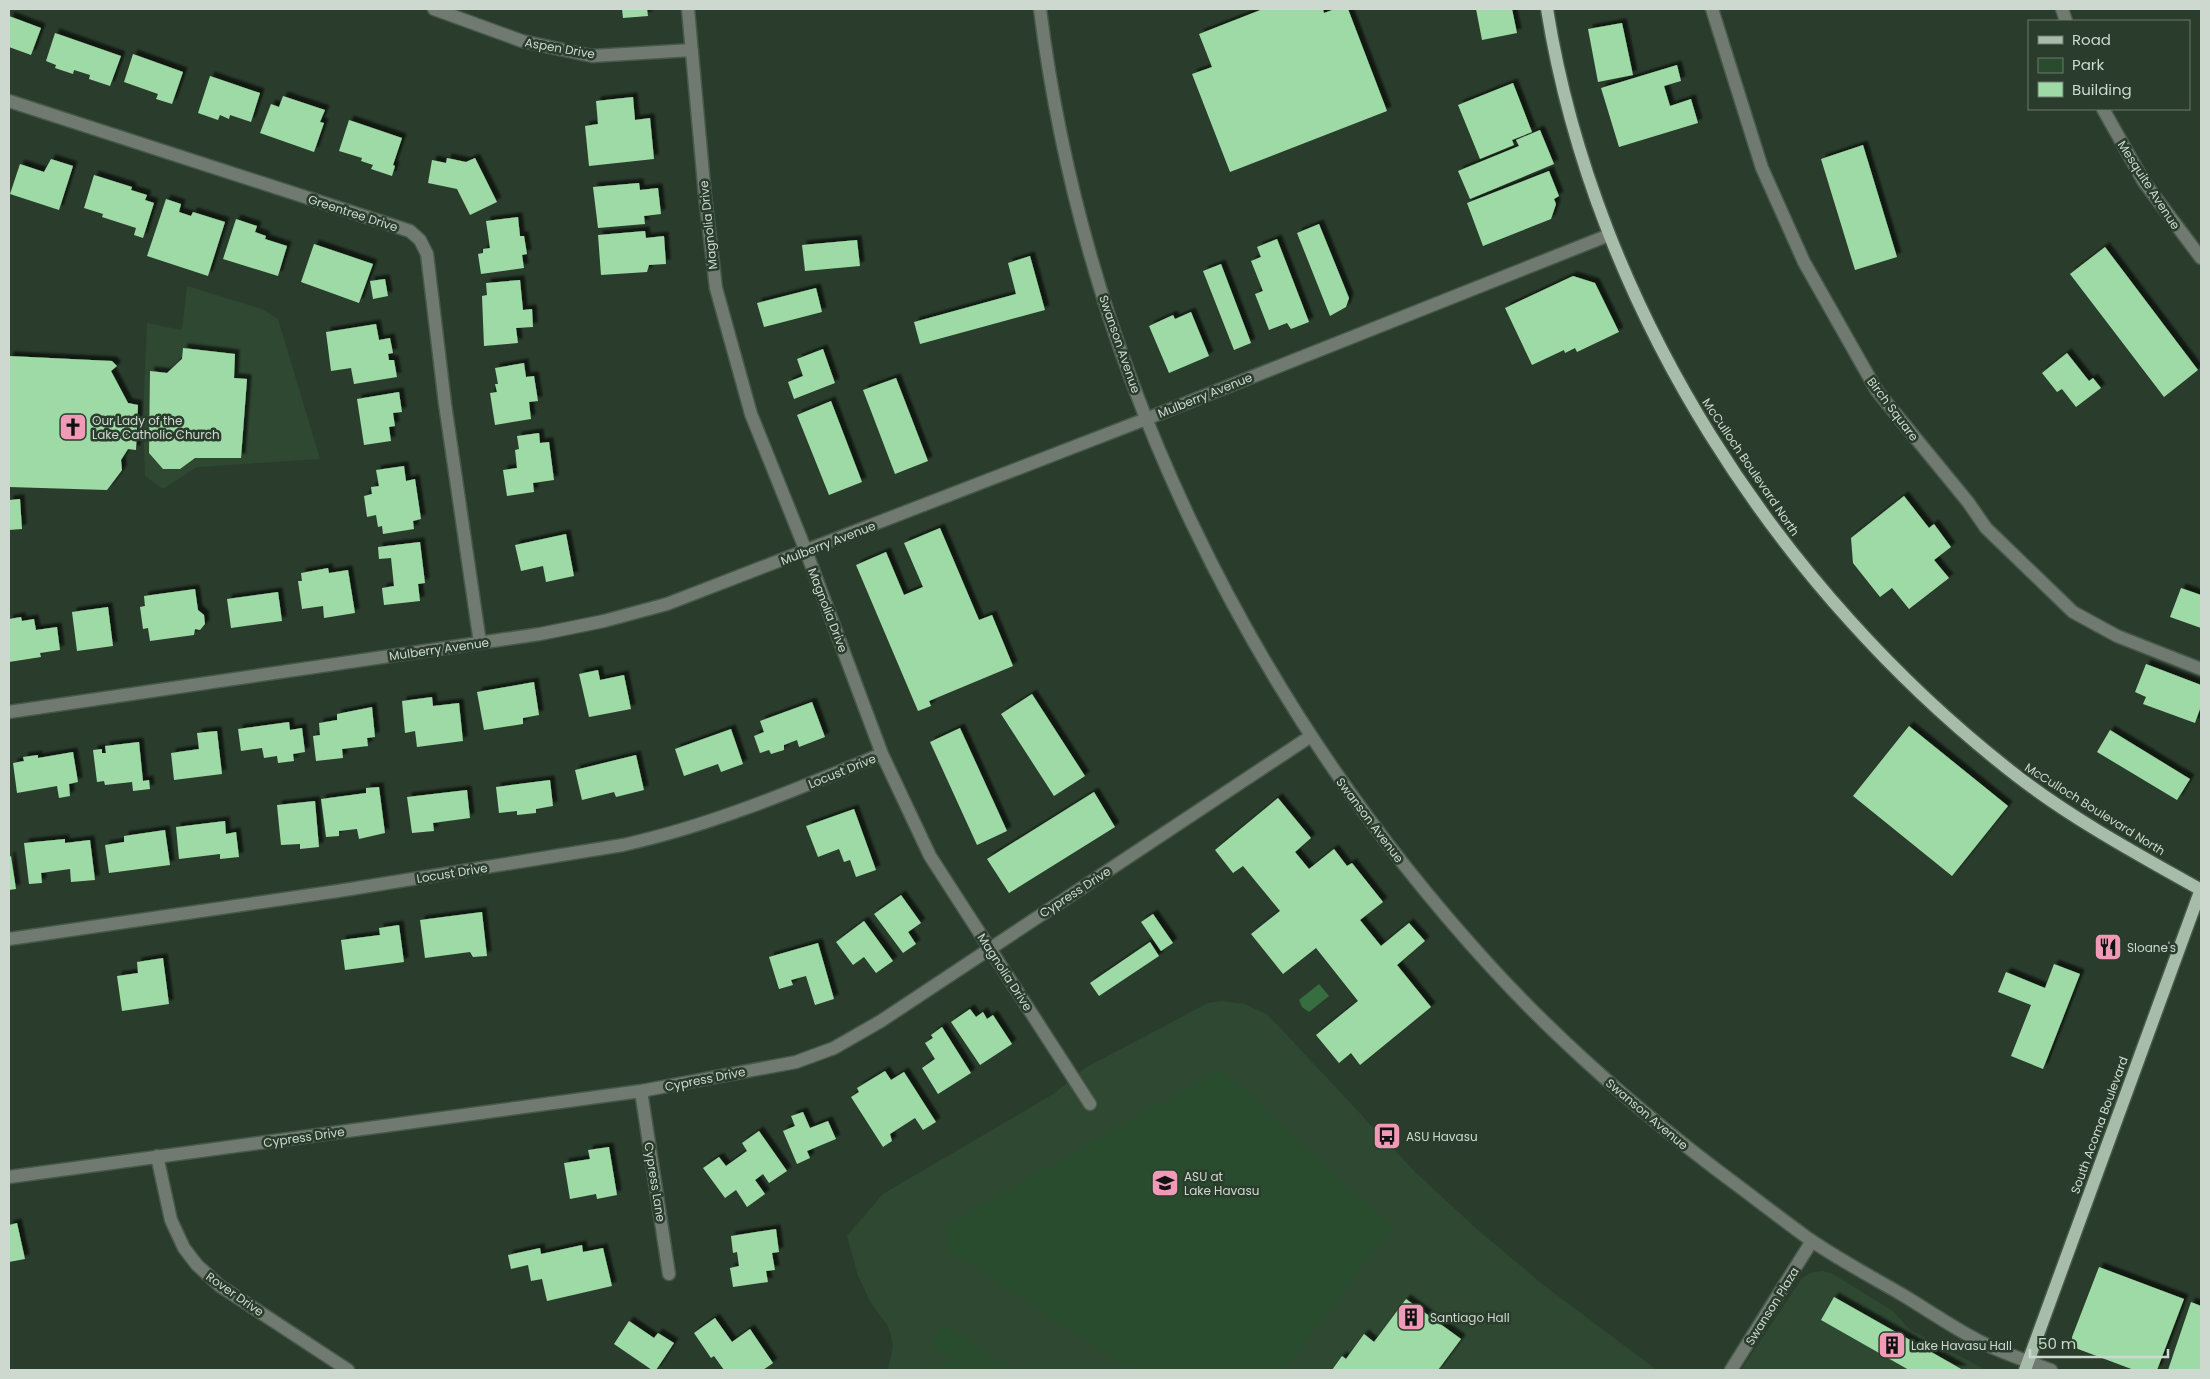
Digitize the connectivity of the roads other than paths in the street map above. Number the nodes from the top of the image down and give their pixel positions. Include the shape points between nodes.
1 (434, 9) edge
2 (688, 9) edge
3 (1040, 9) edge
4 (1547, 9) edge
5 (1712, 9) edge
6 (692, 50) junction
7 (9, 101) edge
8 (2104, 110) edge
9 (1609, 235) junction
10 (2201, 258) edge
11 (1146, 419) junction
12 (806, 551) junction
13 (480, 643) junction
14 (2201, 669) edge
15 (9, 712) edge
16 (1311, 736) junction
17 (882, 754) junction
18 (2201, 890) edge
19 (9, 939) edge
20 (990, 947) junction
21 (641, 1091) junction
22 (1090, 1104) dead end
23 (157, 1156) junction
24 (9, 1177) edge
25 (1812, 1241) junction
26 (669, 1274) dead end
27 (2026, 1366) edge
28 (348, 1370) edge
29 (1731, 1370) edge
30 (2051, 1370) edge

1 - 6 street, Aspen Drive via 522,42 592,56
2 - 6 street, Magnolia Drive
3 - 11 street, Swanson Avenue via 1055,103 1074,190 1097,277
4 - 9 main road, McCulloch Boulevard North via 1554,51 1577,139
5 - 14 street, Birch Square via 1762,168 1804,262 1877,391 1986,528 2073,612 2117,636
6 - 12 street, Magnolia Drive via 716,288 751,414
7 - 13 street, Greentree Drive via 410,231 420,240 428,254 445,404
8 - 10 street, Mesquite Avenue via 2144,182
9 - 11 street, Mulberry Avenue
9 - 18 main road, McCulloch Boulevard North via 1646,317 1720,450 1775,530 1886,662 1944,716 2018,777 2098,830
11 - 12 street, Mulberry Avenue
11 - 16 street, Swanson Avenue via 1193,527 1233,607
12 - 13 street, Mulberry Avenue via 667,604 604,621
12 - 17 street, Magnolia Drive
13 - 15 street, Mulberry Avenue
16 - 20 street, Cypress Drive
16 - 25 street, Swanson Avenue via 1378,833 1434,903 1556,1034 1691,1151
17 - 19 street, Locust Drive via 747,809 624,845
17 - 20 street, Magnolia Drive via 930,856
18 - 27 main road, South Acoma Boulevard
20 - 21 street, Cypress Drive via 881,1021 834,1048 796,1062
20 - 22 street, Magnolia Drive
21 - 23 street, Cypress Drive
21 - 26 street, Cypress Lane
23 - 24 street, Cypress Drive
23 - 28 street, Rover Drive via 170,1220 196,1265 220,1286
25 - 27 street, Swanson Avenue
25 - 29 street, Swanson Plaza
27 - 30 street, Swanson Avenue

